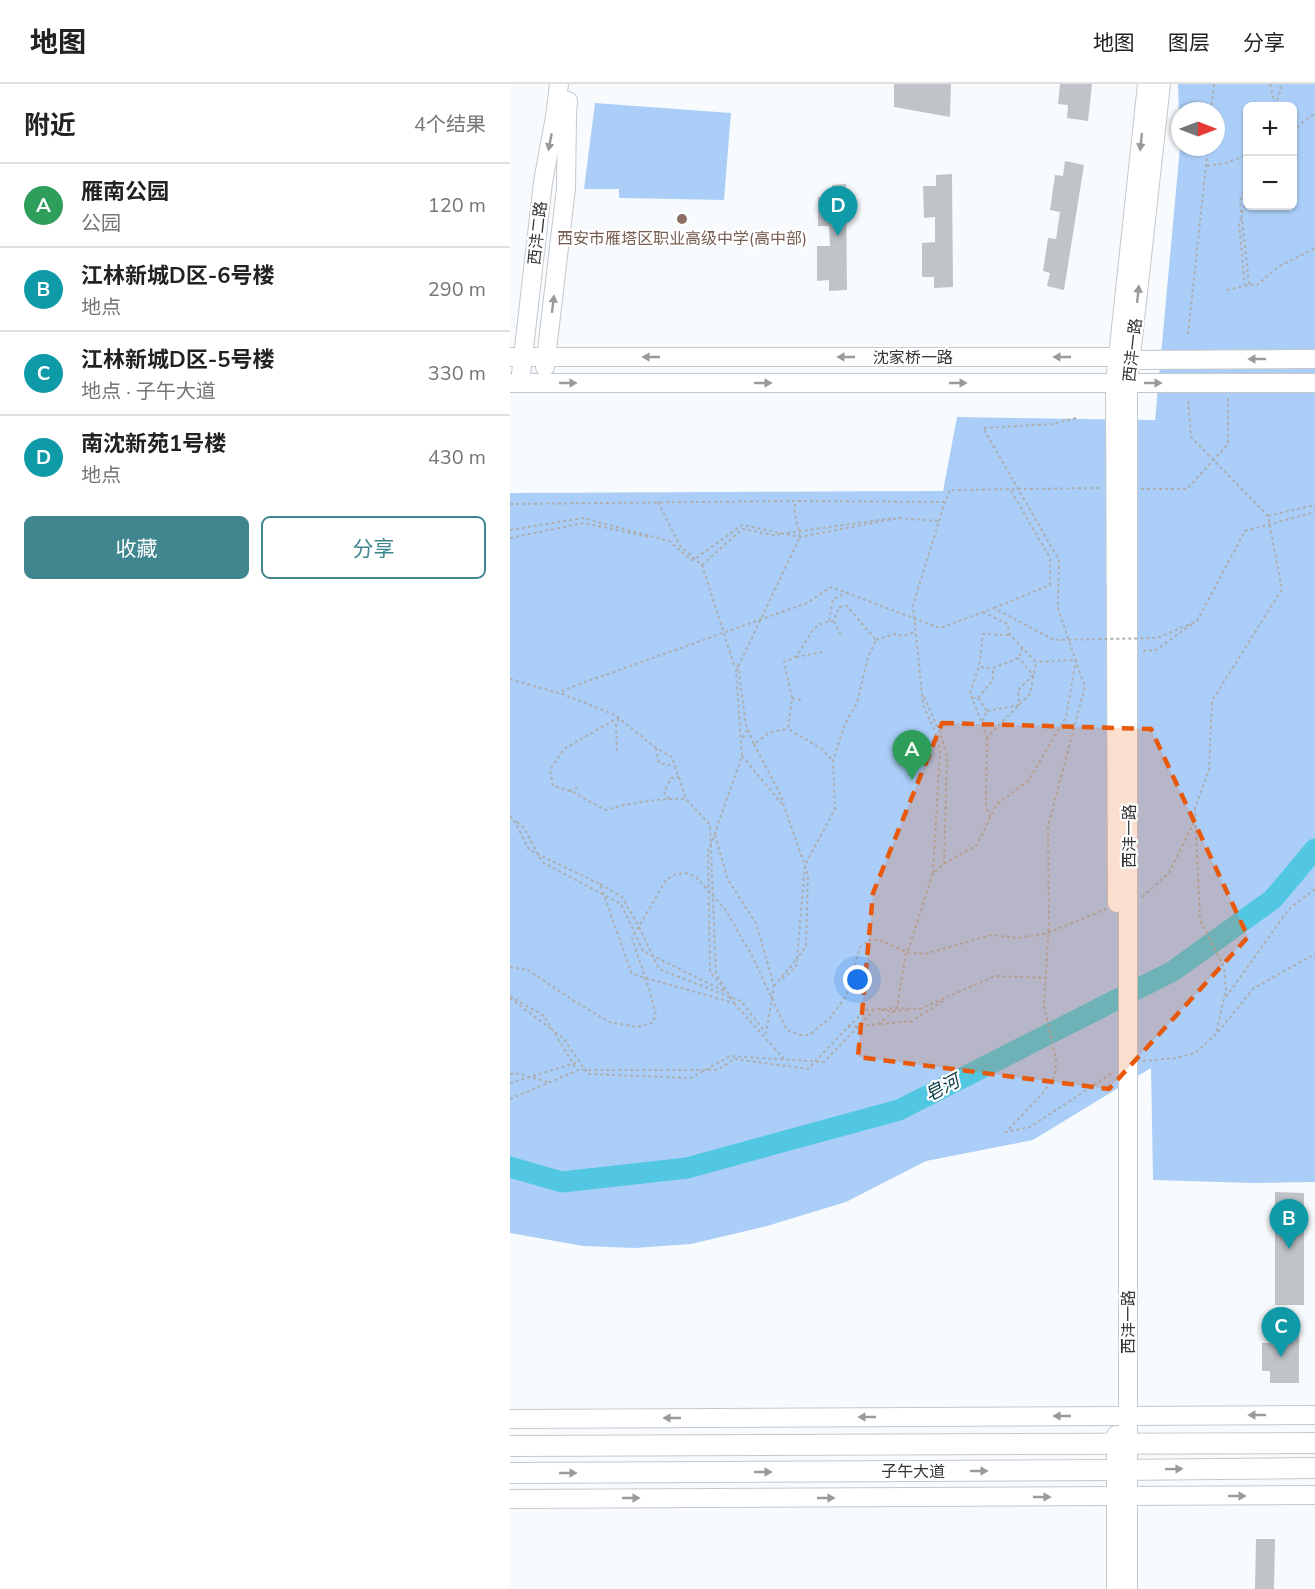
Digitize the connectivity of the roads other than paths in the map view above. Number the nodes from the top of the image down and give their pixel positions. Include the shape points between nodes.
1 (559, 84) edge
2 (570, 84) edge
3 (1147, 84) edge
4 (1161, 84) edge
5 (517, 357) edge
6 (547, 357) junction
7 (1124, 358) junction
8 (1315, 359) edge
9 (1315, 382) edge
10 (515, 383) edge
11 (543, 383) junction
12 (1121, 383) junction
13 (1122, 488) junction
14 (1123, 903) junction
15 (1315, 1415) edge
16 (1122, 1416) junction
17 (510, 1419) edge
18 (1315, 1443) edge
19 (1122, 1444) junction
20 (510, 1446) edge
21 (1315, 1468) edge
22 (1122, 1470) junction
23 (510, 1473) edge
24 (1315, 1495) edge
25 (1122, 1497) junction
26 (510, 1499) edge
27 (1116, 1589) edge
28 (1128, 1589) edge

1 -> 5 main road, 西沣二路
6 -> 2 main road, 西沣二路 via 566,188
3 -> 7 main road, 西沣一路
7 -> 4 main road, 西沣一路
5 - 6 main road, 沈家桥一路
5 - 10 main road, 西沣二路
7 -> 6 main road, 沈家桥一路
6 - 11 main road, 西沣二路
8 -> 7 main road, 沈家桥一路
7 - 12 main road, 西沣一路
12 -> 9 main road, 沈家桥一路
10 - 11 main road, 沈家桥一路
11 -> 12 main road, 沈家桥一路
12 - 13 main road, 西沣一路
13 - 14 main road, 西沣一路
13 - 14 main road, 西沣一路 via 1129,653
14 - 16 main road, 西沣一路
15 -> 16 main road
16 -> 17 main road
16 - 19 main road, 西沣一路
18 - 19 main road, 子午大道
19 - 20 main road, 子午大道
19 - 22 main road, 西沣一路
22 -> 21 main road, 子午大道
23 -> 22 main road, 子午大道
22 - 25 main road, 西沣一路
25 -> 24 main road
26 -> 25 main road
25 - 27 main road, 西沣一路
25 - 28 main road, 西沣一路

